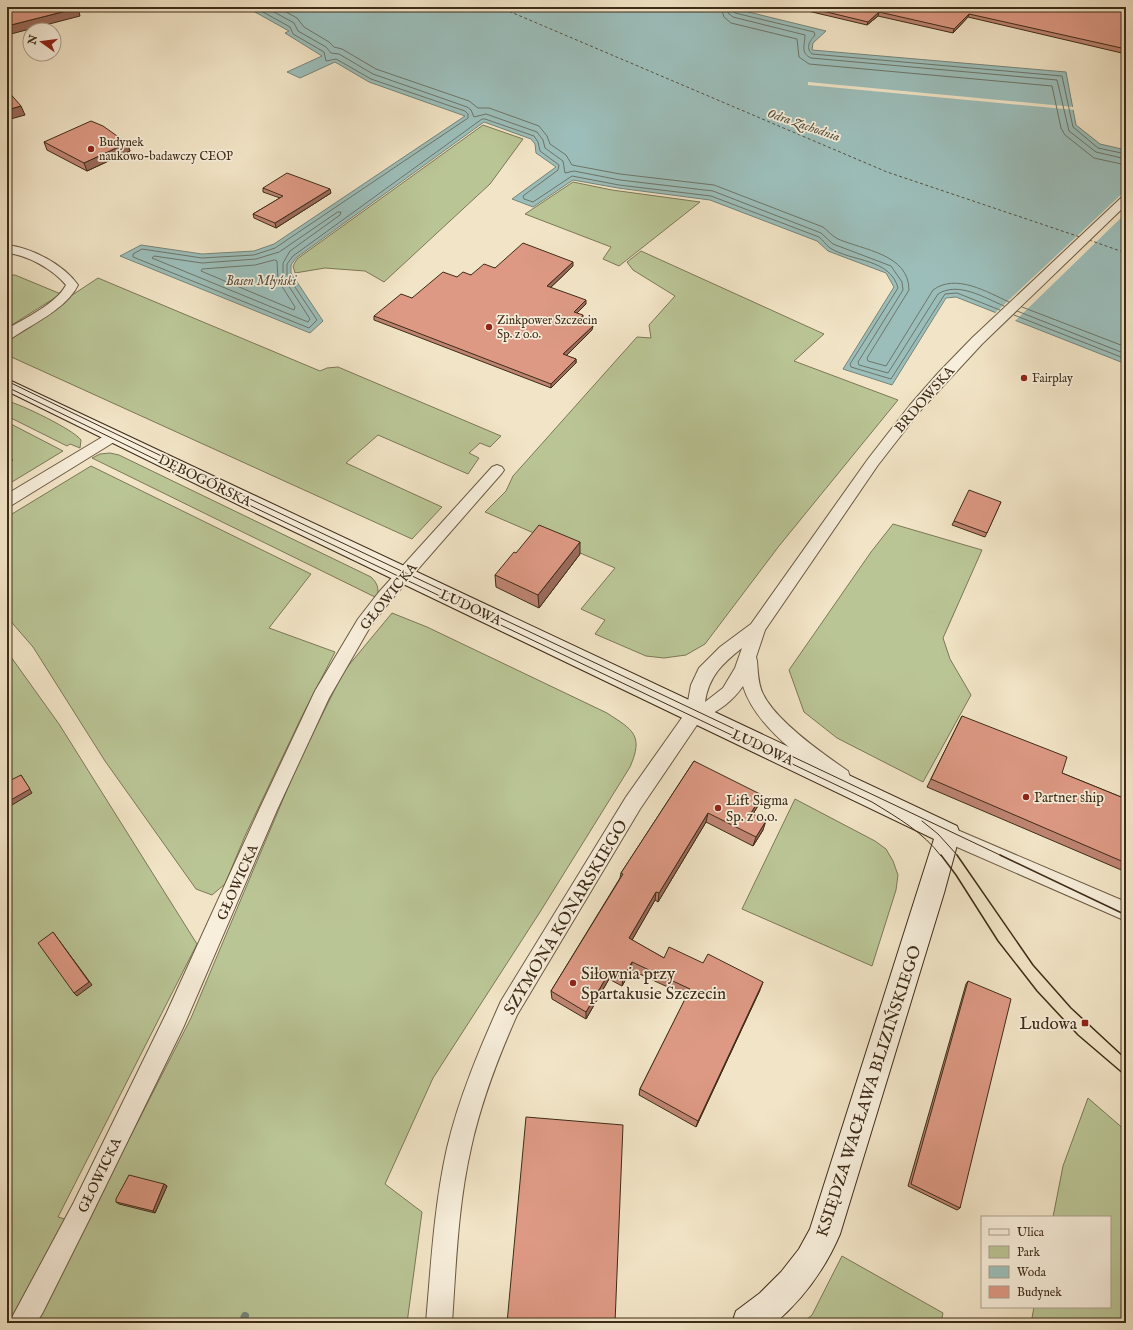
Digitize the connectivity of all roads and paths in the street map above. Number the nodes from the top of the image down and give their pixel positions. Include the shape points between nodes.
1 (1126, 199) edge
2 (7, 249) edge
3 (7, 334) edge
4 (7, 384) edge
5 (114, 436) junction
6 (496, 470) dead end
7 (7, 501) edge
8 (403, 575) junction
9 (757, 628) junction
10 (750, 650) junction
11 (695, 714) junction
12 (865, 795) junction
13 (948, 834) junction
14 (1126, 912) edge
15 (22, 1323) edge
16 (439, 1323) edge
17 (748, 1323) edge

1 - 9 street, BRDOWSKA via 944,375 881,450
2 - 3 street via 25,252 53,268 72,285 61,300
4 - 5 street, DĘBOGÓRSKA
5 - 7 street
5 - 8 street, DĘBOGÓRSKA
6 - 8 street, GŁOWICKA
8 - 11 street, LUDOWA
8 - 15 street, GŁOWICKA via 364,623 321,696 175,1020 82,1210
9 - 10 street, BRDOWSKA
9 - 11 street, BRDOWSKA via 718,659 704,675 697,696
10 - 11 street, BRDOWSKA via 729,693
10 - 12 street, BRDOWSKA via 749,678 752,691 762,709 788,734
11 - 12 street, LUDOWA
11 - 16 street, SZYMONA KONARSKIEGO via 633,803 516,995 496,1038 467,1117 456,1166
12 - 13 street, LUDOWA
13 - 14 street, LUDOWA
13 - 17 street, KSIĘDZA WACŁAWA BLIZIŃSKIEGO via 824,1234 811,1260 794,1283

